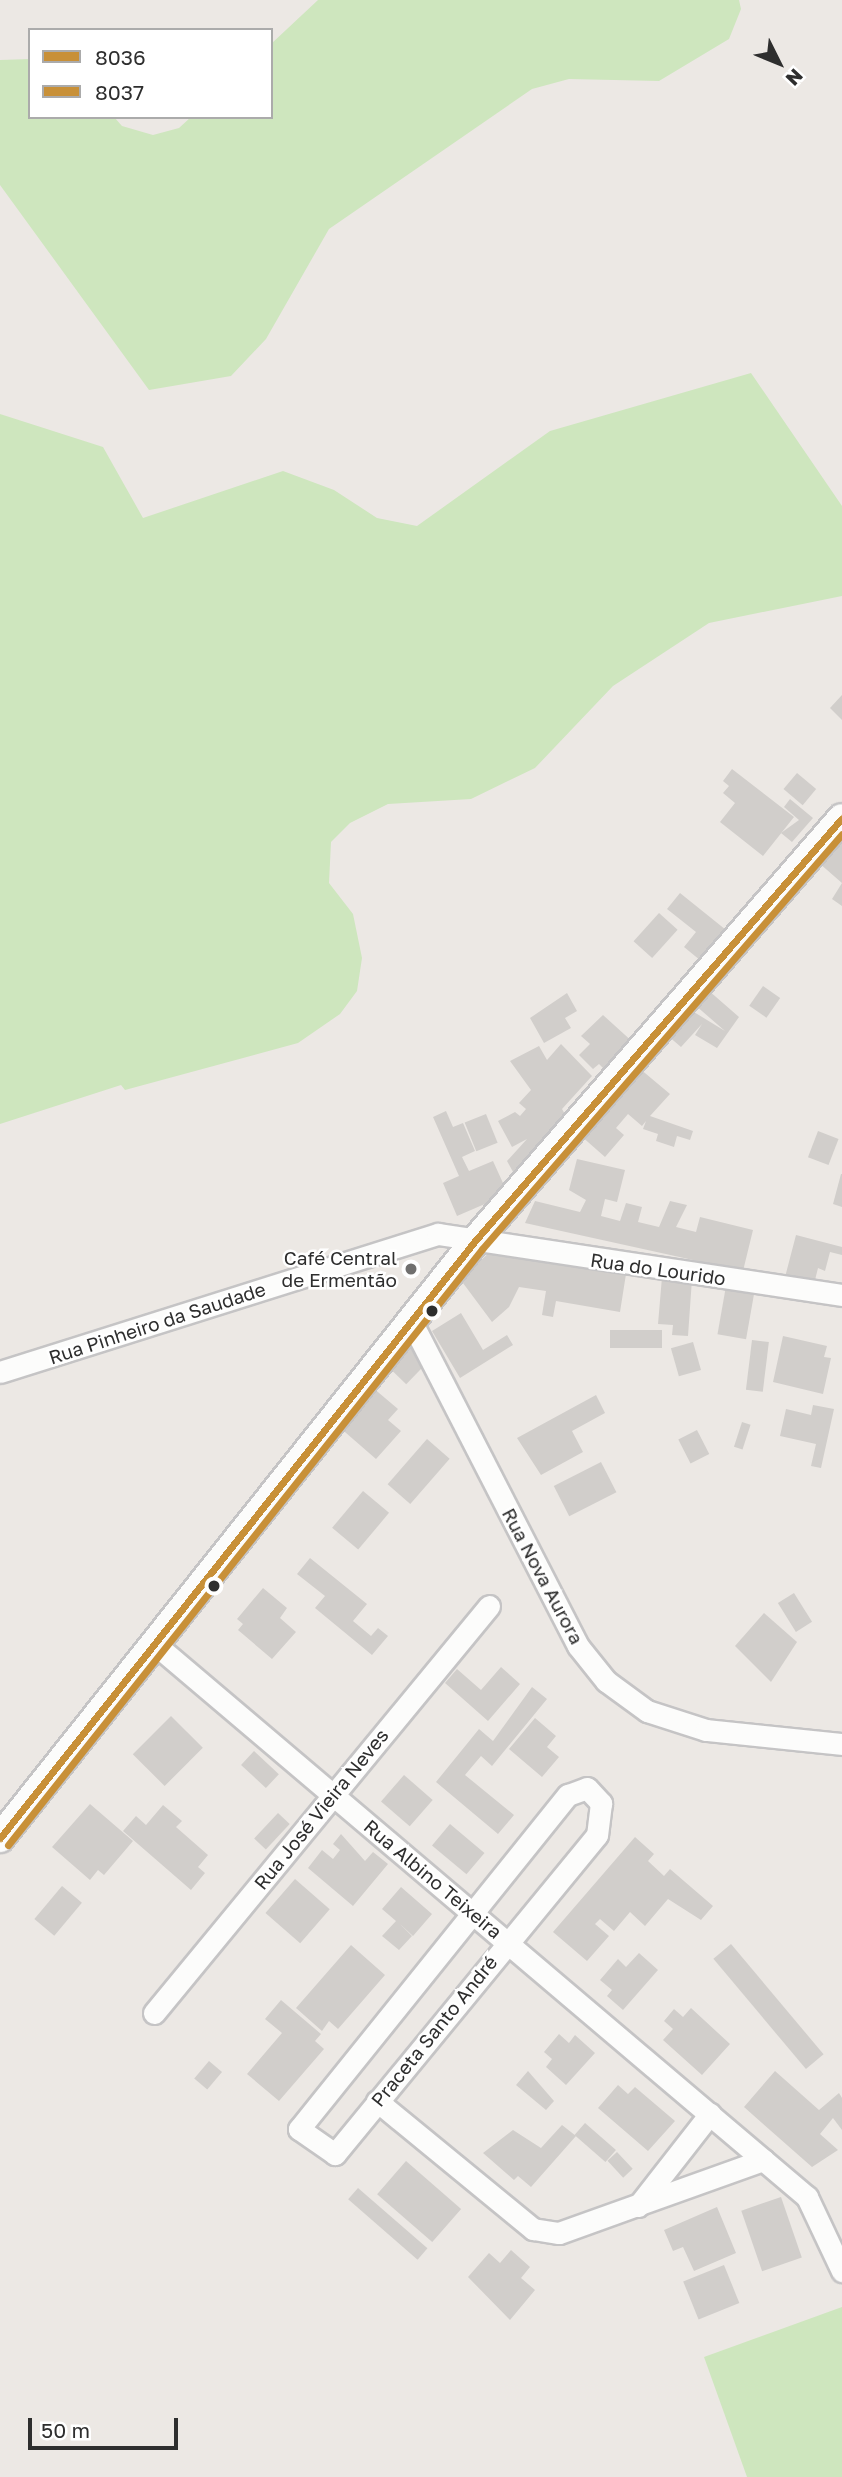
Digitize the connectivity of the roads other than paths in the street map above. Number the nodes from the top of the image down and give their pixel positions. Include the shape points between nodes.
1 (842, 818) edge
2 (474, 1242) junction
3 (842, 1295) edge
4 (411, 1321) junction
5 (0, 1372) edge
6 (489, 1606) dead end
7 (156, 1645) junction
8 (842, 1744) edge
9 (332, 1794) junction
10 (0, 1838) edge
11 (472, 1912) junction
12 (505, 1940) junction
13 (154, 2013) dead end
14 (377, 2101) junction
15 (710, 2114) junction
16 (763, 2160) junction
17 (637, 2207) junction
18 (842, 2271) edge

1 - 2 street
2 - 3 street, Rua do Lourido
2 - 4 street
2 - 5 street, Rua Pinheiro da Saudade via 438,1234
4 - 7 street
4 - 8 street, Rua Nova Aurora via 578,1646 606,1681 647,1711 706,1730
6 - 9 street, Rua José Vieira Neves
7 - 9 street, Rua Albino Teixeira
7 - 10 street
9 - 11 street, Rua Albino Teixeira
9 - 13 street, Rua José Vieira Neves
11 - 12 street, Rua Albino Teixeira
11 - 12 street, Praceta Santo André via 568,1795 587,1788 601,1803 597,1835
11 - 14 street, Praceta Santo André via 299,2129 335,2154
12 - 14 street, Praceta Santo André
12 - 15 street, Rua Albino Teixeira
14 - 17 street via 533,2229 559,2233
15 - 16 street, Rua Albino Teixeira
15 - 17 street
16 - 17 street
16 - 18 street, Rua Albino Teixeira via 807,2197

